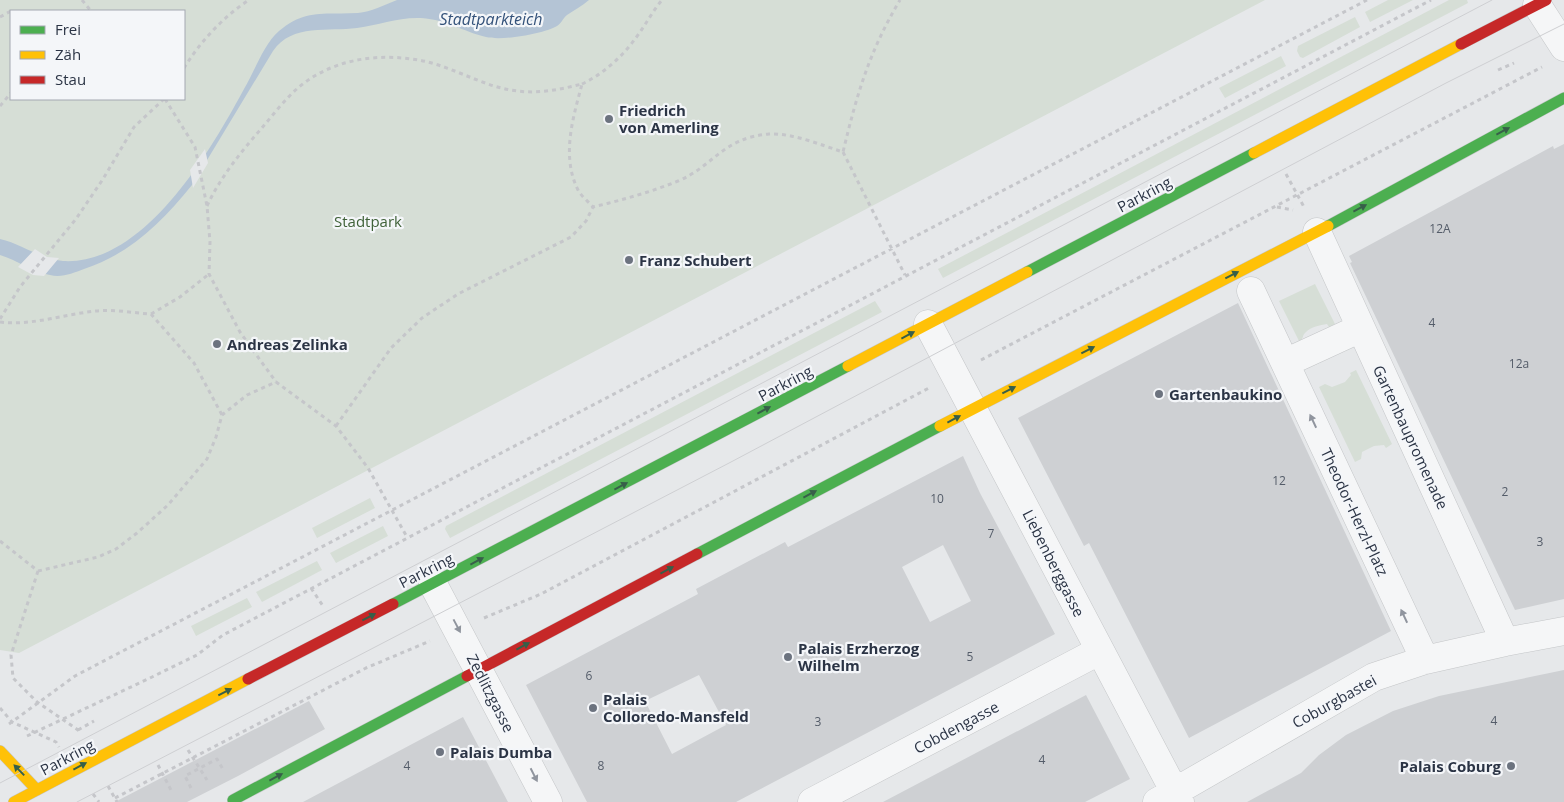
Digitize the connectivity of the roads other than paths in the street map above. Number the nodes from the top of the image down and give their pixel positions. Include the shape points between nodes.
1 (1541, 2) edge
2 (1556, 56) edge
3 (1564, 98) edge
4 (1317, 232) junction
5 (1251, 291) dead end
6 (928, 324) junction
7 (1361, 328) junction
8 (1285, 363) junction
9 (974, 408) junction
10 (433, 584) junction
11 (1564, 631) edge
12 (1505, 642) junction
13 (1099, 651) junction
14 (1425, 660) junction
15 (480, 669) junction
16 (0, 751) edge
17 (34, 798) edge
18 (1171, 799) edge
19 (233, 800) dead end
20 (548, 802) edge
21 (812, 802) edge

1 - 2 street
1 - 6 main road, Parkring
4 -> 3 main road
4 - 7 street, Gartenbaupromenade
9 -> 4 main road
5 - 8 street, Theodor-Herzl-Platz
6 - 9 street, Liebenberggasse
10 -> 6 main road, Parkring
7 - 8 street
7 - 12 street, Gartenbaupromenade
14 -> 8 street, Theodor-Herzl-Platz
9 - 13 street, Liebenberggasse
15 -> 9 main road
10 -> 15 street, Zedlitzgasse
17 -> 10 main road, Parkring via 94,760
11 - 12 street, Coburgbastei
12 - 14 street, Coburgbastei
13 - 18 street, Liebenberggasse
13 - 21 street, Cobdengasse
14 - 18 street, Coburgbastei via 1374,677
19 -> 15 main road
15 -> 20 street, Zedlitzgasse
17 -> 16 main road

